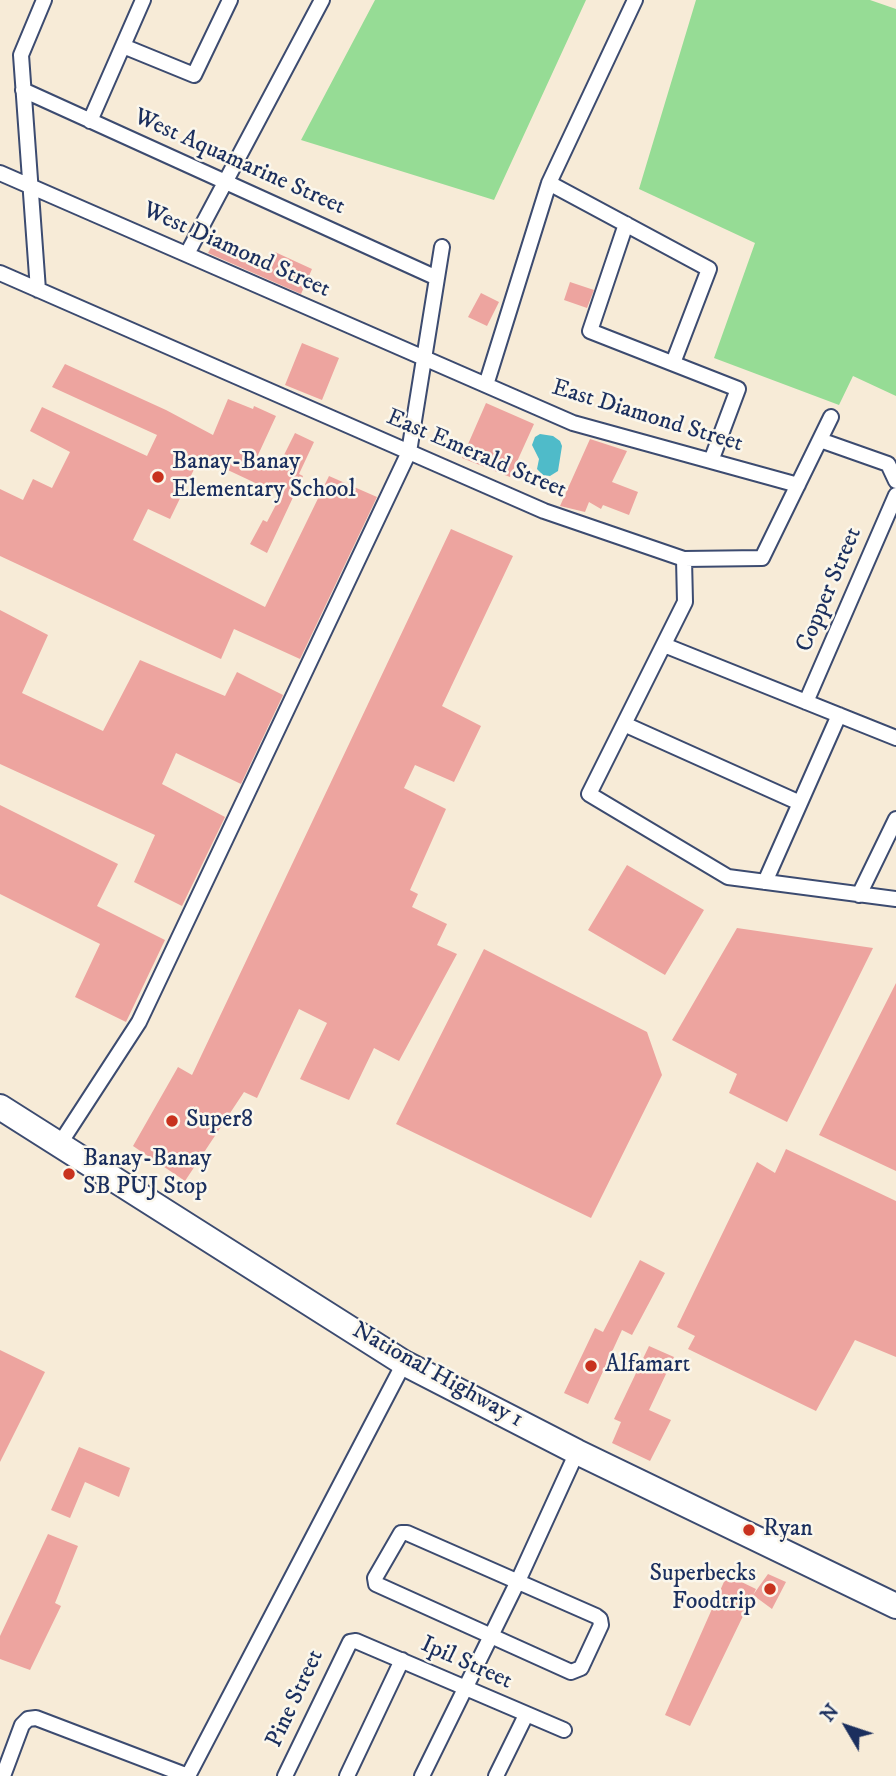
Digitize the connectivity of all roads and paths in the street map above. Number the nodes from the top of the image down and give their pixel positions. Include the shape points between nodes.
1 (44, 0) edge
2 (143, 0) edge
3 (230, 0) edge
4 (322, 0) edge
5 (635, 0) edge
6 (123, 46) junction
7 (23, 90) junction
8 (90, 121) junction
9 (0, 173) edge
10 (226, 183) junction
11 (549, 183) junction
12 (30, 186) junction
13 (626, 224) junction
14 (442, 247) dead end
15 (187, 254) junction
16 (0, 273) edge
17 (437, 278) junction
18 (38, 290) junction
19 (424, 358) junction
20 (673, 363) junction
21 (486, 385) junction
22 (831, 417) dead end
23 (820, 440) junction
24 (409, 452) junction
25 (711, 461) junction
26 (896, 481) edge
27 (798, 485) junction
28 (896, 495) edge
29 (684, 559) junction
30 (664, 645) junction
31 (806, 702) junction
32 (839, 715) junction
33 (624, 724) junction
34 (896, 738) edge
35 (800, 803) junction
36 (896, 819) edge
37 (765, 883) junction
38 (859, 895) junction
39 (896, 900) edge
40 (0, 1107) edge
41 (60, 1145) junction
42 (404, 1363) junction
43 (577, 1452) junction
44 (518, 1581) junction
45 (896, 1606) edge
46 (491, 1636) junction
47 (350, 1642) joint
48 (402, 1660) junction
49 (464, 1689) junction
50 (526, 1715) junction
51 (564, 1730) dead end
52 (2, 1776) edge
53 (188, 1776) edge
54 (285, 1776) edge
55 (348, 1776) edge
56 (422, 1776) edge
57 (496, 1776) edge

1 - 7 street via 21,55
2 - 6 street
3 - 6 street via 194,75
4 - 10 street
5 - 11 street
6 - 8 street
7 - 8 street, West Aquamarine Street
7 - 12 street
8 - 10 street, West Aquamarine Street
9 - 12 street, West Diamond Street
10 - 15 street
10 - 17 street, West Aquamarine Street
11 - 13 street
11 - 21 street
12 - 15 street, West Diamond Street
12 - 18 street
13 - 20 street via 709,269
13 - 20 street via 590,331
14 - 17 street
15 - 19 street, West Diamond Street
16 - 18 street, East Emerald Street
17 - 19 street
18 - 24 street, East Emerald Street
19 - 21 street, West Diamond Street
19 - 24 street
20 - 25 street via 738,389
21 - 25 street, East Diamond Street via 573,423
22 - 23 street, East Emerald Street
23 - 26 street via 888,464
23 - 27 street, East Emerald Street
24 - 29 street, East Emerald Street via 544,511
24 - 41 street via 139,1022
25 - 27 street, East Diamond Street
27 - 29 street, East Emerald Street via 762,558
28 - 31 street, Copper Street
29 - 30 street via 685,602
30 - 31 street
30 - 33 street
31 - 32 street
32 - 34 street
32 - 35 street
33 - 35 street
33 - 37 street via 589,794 728,877
35 - 37 street
36 - 38 street
37 - 38 street
38 - 39 street
40 - 41 highway, National Highway 1
41 - 42 highway, National Highway 1
42 - 43 highway, National Highway 1
42 - 53 street
43 - 44 street
43 - 45 highway, National Highway 1
44 - 46 street
44 - 46 street via 600,1619 581,1668 571,1672
44 - 46 street via 407,1533 401,1533 376,1578 376,1584
46 - 49 street
47 - 48 street, Ipil Street
47 - 54 street, Pine Street
48 - 49 street, Ipil Street
48 - 55 street
49 - 50 street, Ipil Street
49 - 56 street
50 - 51 street, Ipil Street
50 - 57 street
52 - 53 street via 22,1725 36,1718

